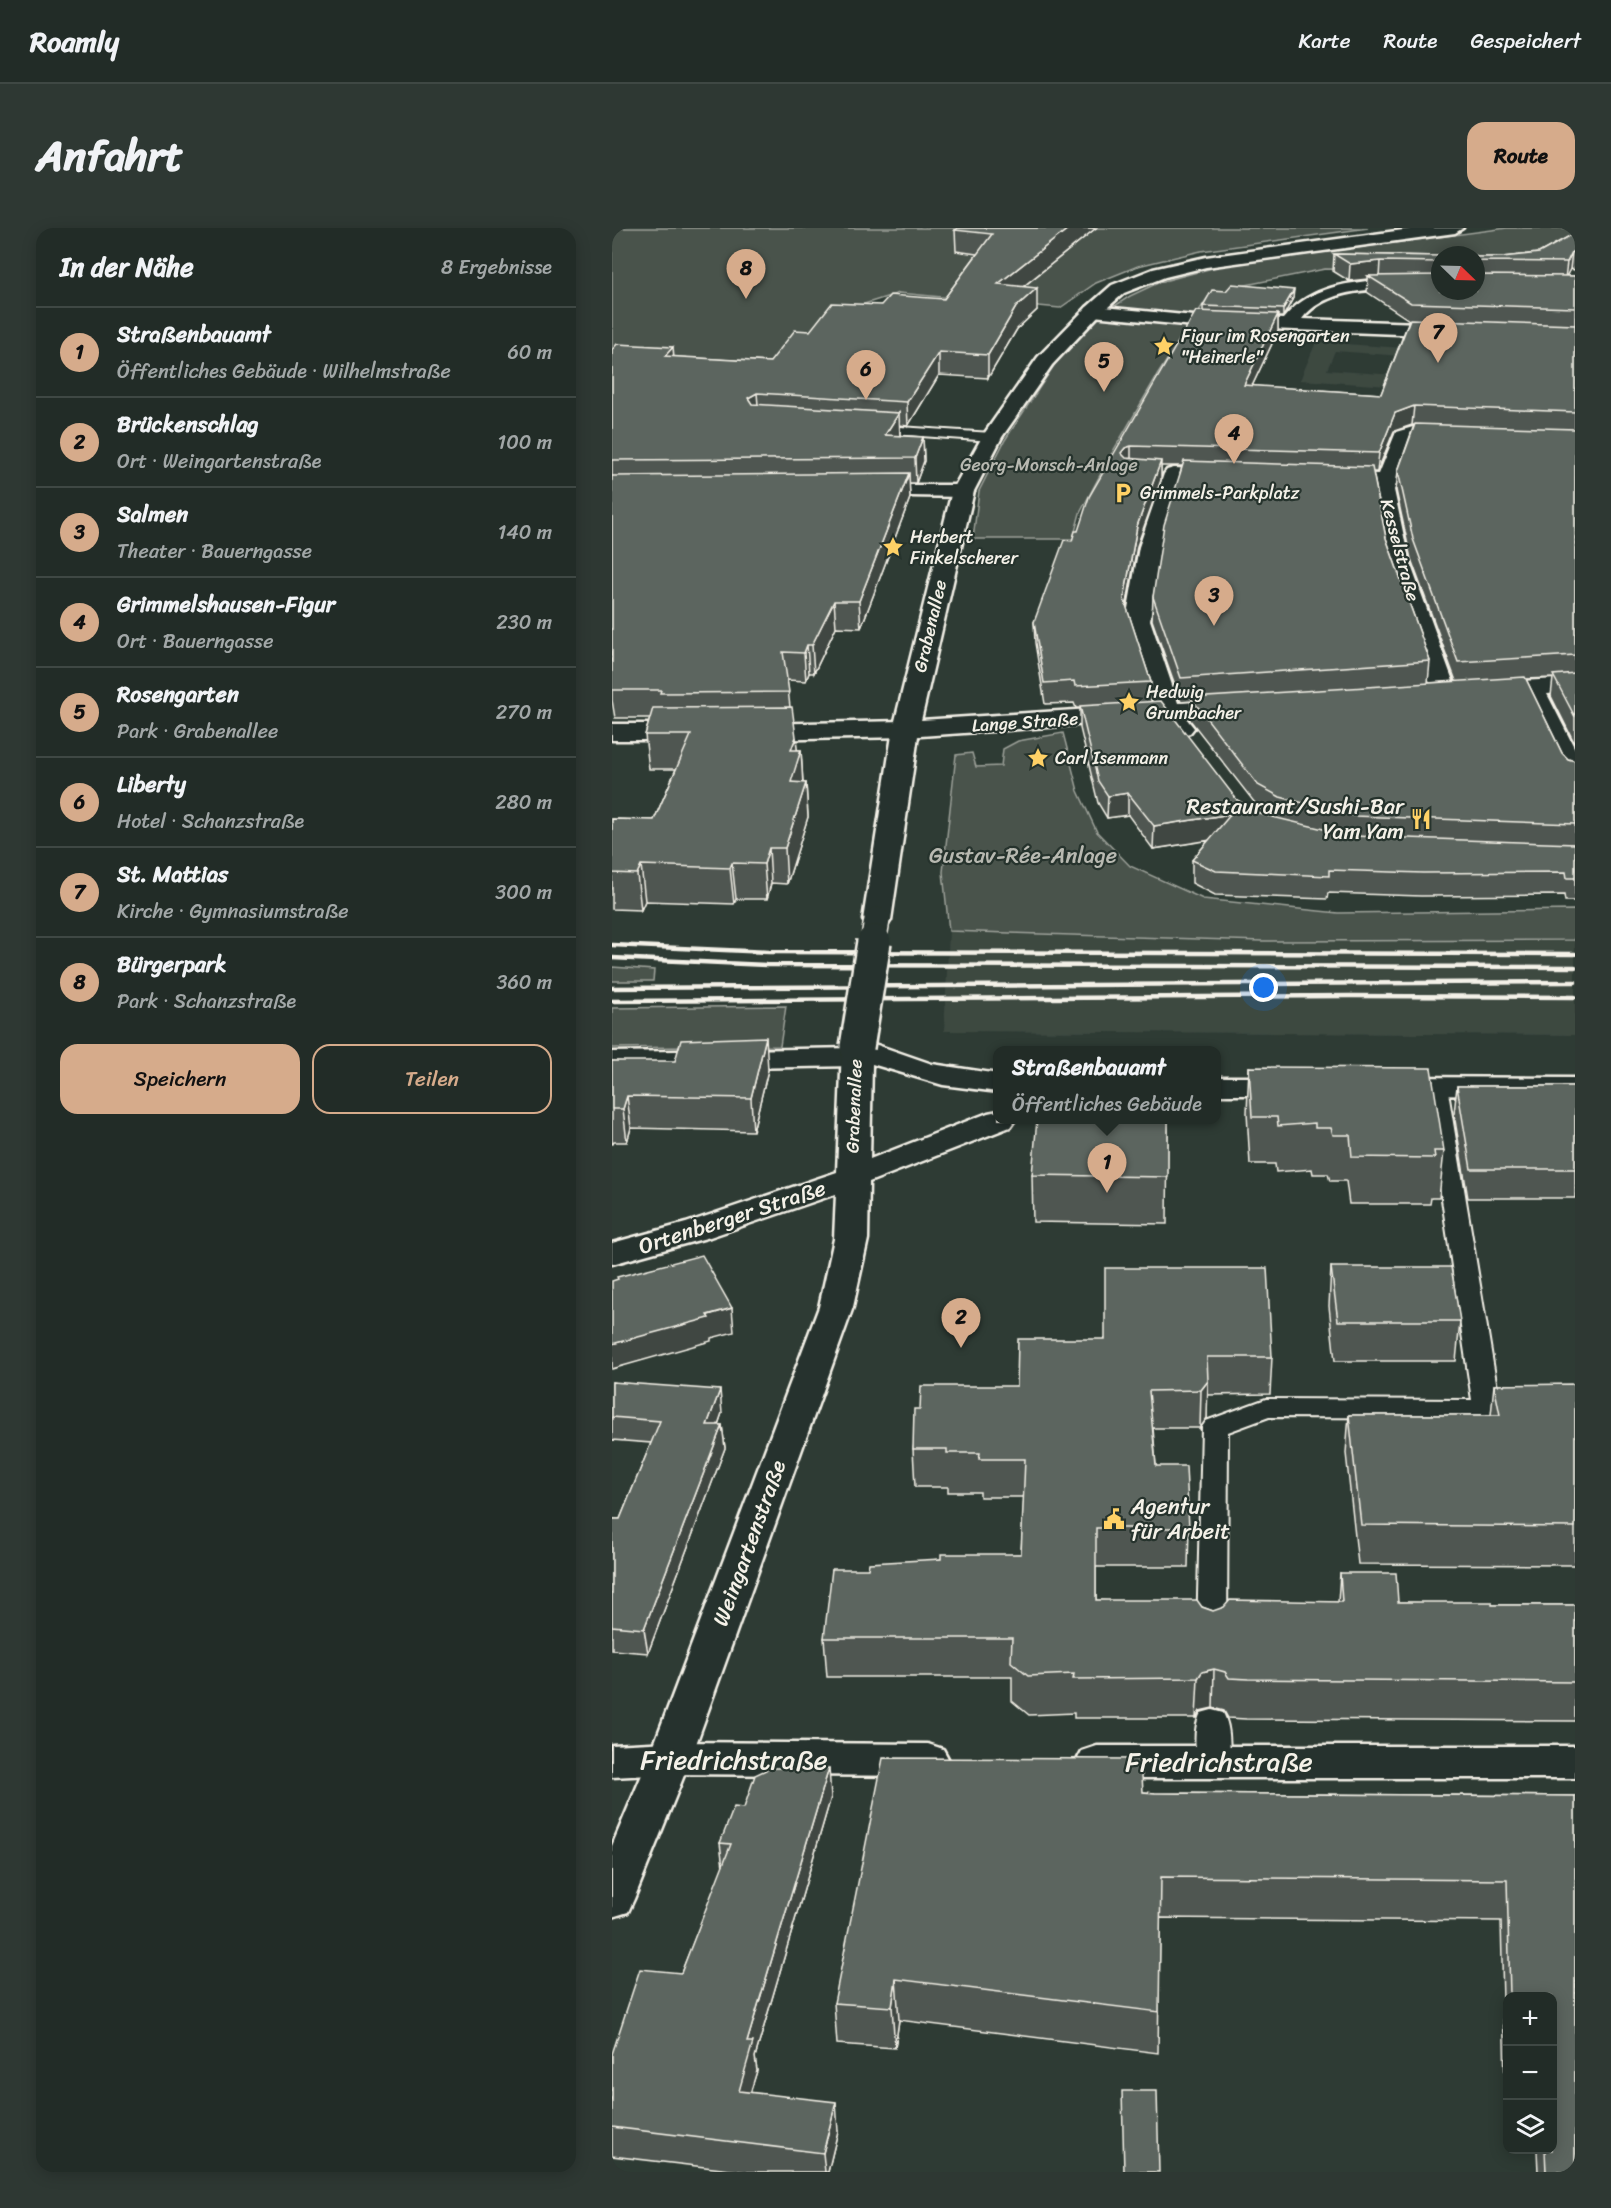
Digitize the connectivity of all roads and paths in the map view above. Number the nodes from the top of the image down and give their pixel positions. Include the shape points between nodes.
1 (1455, 228) edge
2 (1431, 285) edge
3 (1094, 310) junction
4 (1288, 325) junction
5 (1467, 331) edge
6 (851, 428) edge
7 (1473, 435) edge
8 (992, 437) junction
9 (1244, 476) edge
10 (1303, 478) edge
11 (1385, 480) junction
12 (850, 491) edge
13 (963, 491) junction
14 (1575, 685) edge
15 (1532, 687) junction
16 (1261, 705) edge
17 (1169, 712) junction
18 (906, 729) junction
19 (612, 732) edge
20 (1197, 749) edge
21 (1574, 770) edge
22 (857, 1052) junction
23 (612, 1061) edge
24 (993, 1082) edge
25 (1221, 1086) edge
26 (1320, 1086) edge
27 (1355, 1086) edge
28 (1436, 1086) junction
29 (1575, 1087) edge
30 (993, 1121) edge
31 (851, 1178) junction
32 (612, 1254) edge
33 (1487, 1408) junction
34 (1556, 1409) edge
35 (1212, 1637) edge
36 (1212, 1720) dead end
37 (670, 1758) junction
38 (612, 1761) edge
39 (967, 1761) edge
40 (1061, 1762) edge
41 (1575, 1762) edge
42 (1213, 1763) junction
43 (612, 1899) edge

1 - 3 street, Grabenallee via 1206,262 1159,273 1118,289
2 - 4 street via 1361,285 1325,296 1295,312
3 - 4 street via 1177,320
3 - 8 street, Grabenallee via 1046,361
4 - 5 street
6 - 8 lane
7 - 11 street, Kesselstraße via 1403,436
8 - 13 street, Grabenallee
9 - 17 street via 1166,474 1138,620
10 - 11 street
11 - 15 street, Kesselstraße via 1383,490 1398,560 1433,693
12 - 13 street
13 - 18 street, Grabenallee
14 - 15 street
15 - 21 street
16 - 17 street, Lange Straße
17 - 18 street, Lange Straße
17 - 20 street
18 - 19 street, Lange Straße
18 - 22 street, Grabenallee, bridge
22 - 23 street
22 - 24 street via 927,1074
22 - 31 street, Grabenallee
25 - 26 street
27 - 28 street
28 - 29 street
28 - 33 lane
30 - 31 street, Ortenberger Straße
31 - 32 street, Ortenberger Straße via 698,1230
31 - 37 street, Weingartenstraße via 851,1239 836,1307
33 - 34 lane
33 - 35 lane via 1266,1408 1215,1427
36 - 42 lane
37 - 38 street, Friedrichstraße
37 - 39 street, Friedrichstraße
37 - 43 street, Weingartenstraße
40 - 42 street, Friedrichstraße
41 - 42 street, Friedrichstraße

